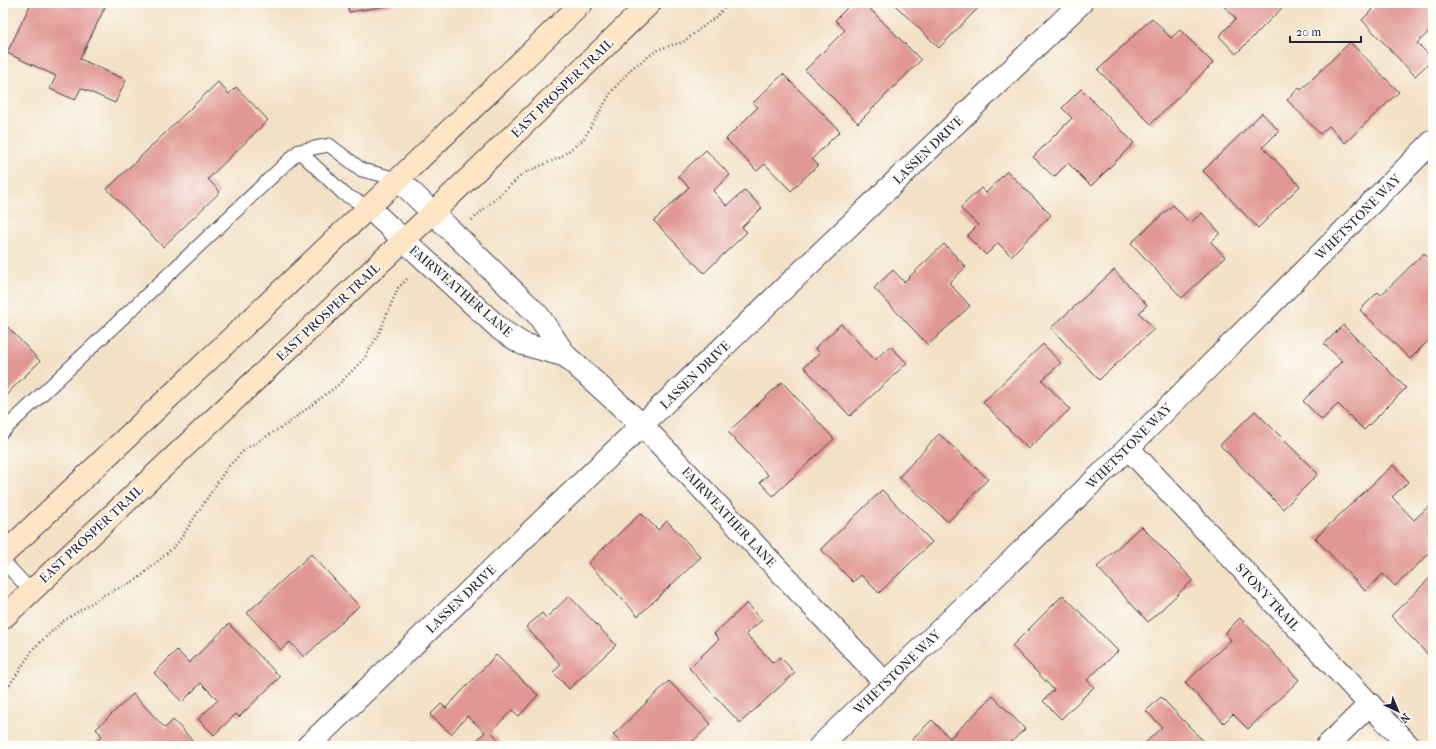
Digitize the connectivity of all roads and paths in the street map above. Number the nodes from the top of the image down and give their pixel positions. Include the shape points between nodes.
1 (582, 3) edge
2 (650, 3) edge
3 (729, 3) edge
4 (1082, 3) edge
5 (1433, 141) edge
6 (299, 151) junction
7 (398, 179) junction
8 (368, 207) junction
9 (433, 213) junction
10 (456, 235) junction
11 (404, 241) junction
12 (426, 262) junction
13 (566, 356) junction
14 (642, 425) junction
15 (3, 431) edge
16 (1128, 448) junction
17 (3, 555) edge
18 (3, 561) edge
19 (31, 591) junction
20 (3, 618) edge
21 (886, 684) junction
22 (3, 695) edge
23 (1370, 704) junction
24 (308, 746) edge
25 (820, 746) edge
26 (1327, 746) edge
27 (1408, 746) edge

1 - 7 main road
2 - 9 main road, EAST PROSPER TRAIL
3 - 10 path via 718,16 683,42 659,49 632,68 612,91 582,140 559,158 524,173
4 - 14 street, LASSEN DRIVE
5 - 16 street, WHETSTONE WAY
6 - 7 lane via 328,145 362,170
6 - 8 lane via 344,194
6 - 15 lane
7 - 8 main road
7 - 9 street, FAIRWEATHER LANE
8 - 11 street, FAIRWEATHER LANE
8 - 17 main road
9 - 10 street, FAIRWEATHER LANE
9 - 11 main road, EAST PROSPER TRAIL
10 - 13 street, FAIRWEATHER LANE via 538,315
11 - 12 street, FAIRWEATHER LANE
11 - 19 main road, EAST PROSPER TRAIL
12 - 13 street, FAIRWEATHER LANE via 501,330 522,344
12 - 22 path via 398,288 379,333 364,359 338,385 287,424 244,450 227,468 177,544 138,579 104,595 62,622 34,648
13 - 14 street, FAIRWEATHER LANE
14 - 21 street, FAIRWEATHER LANE
14 - 24 street, LASSEN DRIVE
16 - 21 street, WHETSTONE WAY
16 - 23 street, STONY TRAIL
18 - 19 lane
19 - 20 main road, EAST PROSPER TRAIL
21 - 25 street, WHETSTONE WAY
23 - 26 street
23 - 27 street, STONY TRAIL

